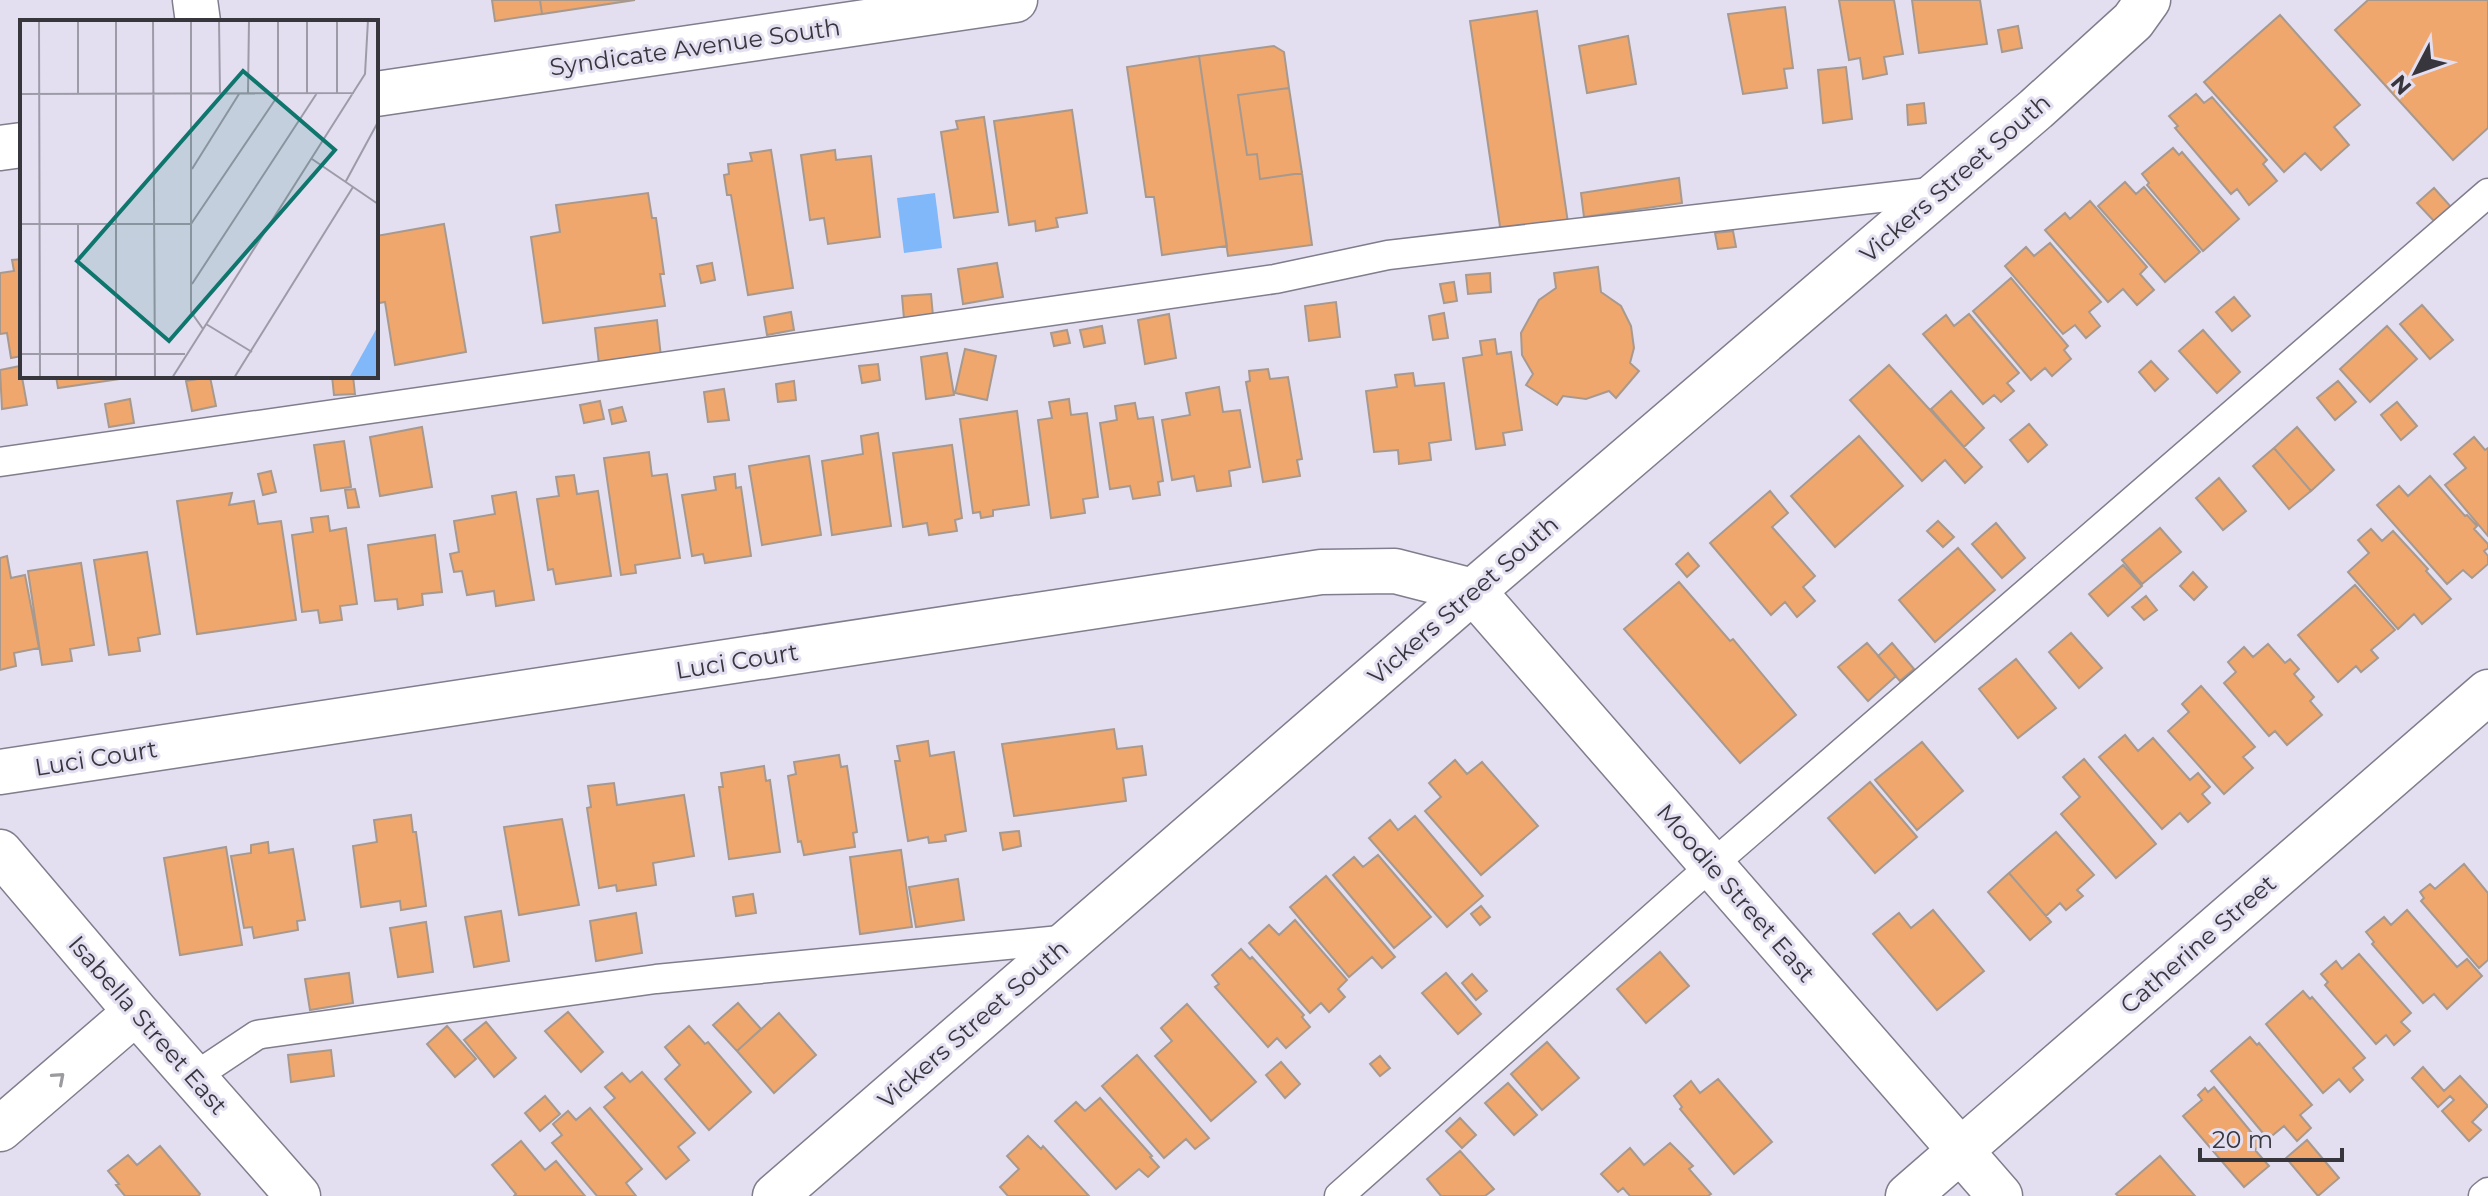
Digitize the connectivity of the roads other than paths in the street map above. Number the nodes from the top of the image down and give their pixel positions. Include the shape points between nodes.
1 (195, 0) edge
2 (1015, 0) edge
3 (2148, 0) edge
4 (198, 20) edge
5 (378, 94) edge
6 (20, 145) edge
7 (0, 148) edge
8 (1940, 191) junction
9 (2488, 193) edge
10 (0, 462) edge
11 (1473, 591) junction
12 (2488, 692) edge
13 (0, 772) edge
14 (0, 852) edge
15 (1712, 865) junction
16 (1072, 939) junction
17 (136, 1012) junction
18 (194, 1077) junction
19 (0, 1129) edge
20 (1961, 1150) junction
21 (2488, 1192) edge
22 (298, 1196) edge
23 (775, 1196) edge
24 (1339, 1196) edge
25 (1908, 1196) edge
26 (2000, 1196) edge
27 (2483, 1196) edge

1 - 4 street
2 - 5 street, Syndicate Avenue South
3 - 8 street, Vickers Street South via 2133,21
6 - 7 street
8 - 10 lane via 1388,255 1275,279
8 - 11 street, Vickers Street South
9 - 15 lane
11 - 13 street, Luci Court via 1395,571 1321,572
11 - 15 street, Moodie Street East
11 - 16 street, Vickers Street South
12 - 20 street, Catherine Street
14 - 17 street, Isabella Street East
15 - 20 street, Moodie Street East
15 - 24 lane
16 - 18 lane via 656,979 262,1034
16 - 23 street, Vickers Street South
17 - 18 street, Isabella Street East
19 -> 17 street
18 - 22 street, Isabella Street East
20 - 25 street, Catherine Street
20 - 26 street, Moodie Street East
21 - 27 lane

